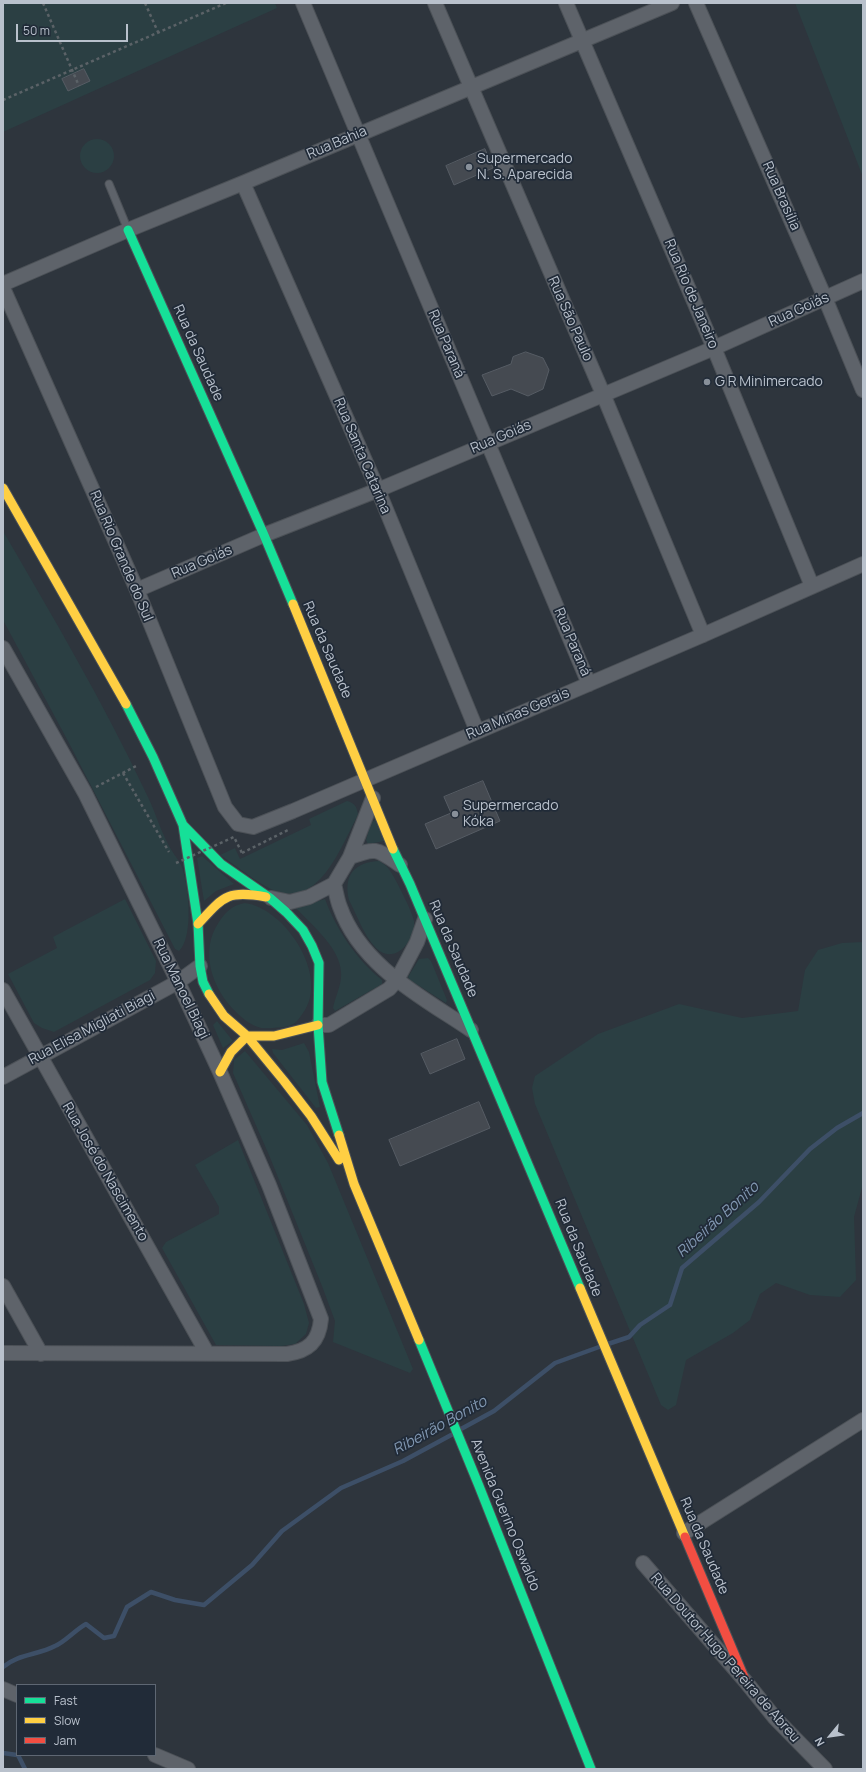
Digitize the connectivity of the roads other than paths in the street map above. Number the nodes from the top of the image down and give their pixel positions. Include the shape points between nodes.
1 (303, 3) edge
2 (434, 3) edge
3 (566, 3) edge
4 (672, 3) edge
5 (696, 3) edge
6 (582, 40) junction
7 (469, 87) junction
8 (358, 134) junction
9 (243, 183) junction
10 (109, 184) dead end
11 (128, 230) junction
12 (863, 281) edge
13 (3, 284) edge
14 (3, 288) edge
15 (825, 298) junction
16 (714, 348) junction
17 (863, 390) edge
18 (603, 394) junction
19 (488, 443) junction
20 (3, 488) edge
21 (378, 490) junction
22 (264, 535) junction
23 (863, 564) edge
24 (812, 586) junction
25 (137, 590) junction
26 (703, 635) junction
27 (3, 648) edge
28 (589, 684) junction
29 (477, 731) junction
30 (365, 780) junction
31 (373, 798) junction
32 (238, 824) joint
33 (183, 825) junction
34 (350, 857) junction
35 (400, 865) junction
36 (334, 884) junction
37 (270, 898) junction
38 (425, 919) junction
39 (198, 924) junction
40 (200, 966) junction
41 (397, 980) junction
42 (178, 982) junction
43 (3, 990) edge
44 (318, 1025) junction
45 (473, 1032) junction
46 (247, 1036) junction
47 (39, 1056) junction
48 (220, 1072) junction
49 (3, 1077) edge
50 (354, 1184) junction
51 (3, 1286) edge
52 (3, 1353) edge
53 (208, 1353) junction
54 (41, 1354) junction
55 (863, 1420) edge
56 (684, 1533) junction
57 (643, 1563) dead end
58 (746, 1682) junction
59 (3, 1689) edge
60 (16, 1695) edge
61 (156, 1755) edge
62 (188, 1769) edge
63 (592, 1769) edge
64 (825, 1769) edge

1 - 8 street, Rua Paraná
2 - 7 street, Rua São Paulo
3 - 6 street, Rua Rio de Janeiro
4 - 6 street, Rua Bahia
5 - 15 street, Rua Brasília
6 - 7 street, Rua Bahia
6 - 16 street, Rua Rio de Janeiro
7 - 8 street, Rua Bahia
7 - 18 street, Rua São Paulo
8 - 9 street, Rua Bahia
8 - 19 street, Rua Paraná
9 - 11 street, Rua Bahia
9 - 21 street, Rua Santa Catarina
10 - 11 lane
11 - 13 street, Rua Bahia
11 - 22 main road, Rua da Saudade
12 - 15 street, Rua Goiás
14 - 25 street, Rua Rio Grande do Sul
15 - 16 street, Rua Goiás
15 - 17 street, Rua Brasília
16 - 18 street, Rua Goiás
16 - 24 street, Rua Rio de Janeiro
18 - 19 street, Rua Goiás
18 - 26 street, Rua São Paulo
19 - 21 street, Rua Goiás
19 - 28 street, Rua Paraná
20 - 33 main road via 102,660 153,757
21 - 22 street, Rua Goiás
21 - 29 street, Rua Santa Catarina
22 - 25 street, Rua Goiás
22 - 30 main road, Rua da Saudade
23 - 24 street, Rua Minas Gerais
24 - 26 street, Rua Minas Gerais
25 - 32 street, Rua Rio Grande do Sul via 225,807
26 - 28 street, Rua Minas Gerais
27 - 42 street, Rua Manoel Biagi via 85,792
28 - 29 street, Rua Minas Gerais
29 - 30 street, Rua Minas Gerais
30 - 31 main road, Rua da Saudade
30 - 32 street, Rua Minas Gerais via 253,827
31 - 34 street
31 - 35 main road, Rua da Saudade
33 - 37 main road, Avenida Guerino Oswaldo via 221,864
33 - 39 main road, Avenida Guerino Oswaldo
34 - 35 street via 368,851 380,851
34 - 36 street
35 - 38 main road, Rua da Saudade
36 - 37 street via 309,897 290,902
36 - 41 street via 339,907 359,944
37 - 39 main road via 242,892 228,895 218,900
37 - 44 main road, Avenida Guerino Oswaldo via 303,930 319,963
38 - 41 street via 417,942
38 - 45 main road, Rua da Saudade
39 - 40 main road, Avenida Guerino Oswaldo
40 - 42 street, Rua Elisa Migliati Biagi
40 - 46 main road, Avenida Guerino Oswaldo via 213,1001 224,1016
41 - 44 street via 389,989 329,1025
41 - 45 street
42 - 47 street, Rua Elisa Migliati Biagi
42 - 48 street, Rua Manoel Biagi
43 - 47 street, Rua José do Nascimento
44 - 46 main road via 289,1035 259,1038
44 - 50 main road, Avenida Guerino Oswaldo via 322,1082
45 - 56 main road, Rua da Saudade
46 - 48 main road via 233,1049
46 - 50 main road, Avenida Guerino Oswaldo via 311,1116
47 - 49 street, Rua Elisa Migliati Biagi
47 - 53 street, Rua José do Nascimento
48 - 53 street, Rua Manoel Biagi via 269,1185 321,1319 320,1329 306,1350 287,1354
50 - 63 main road, Avenida Guerino Oswaldo
51 - 54 street
52 - 54 street
53 - 54 street
55 - 56 street
56 - 58 main road, Rua da Saudade
57 - 58 street, Rua Doutor Hugo Pereira de Abreu
58 - 64 street, Rua Doutor Hugo Pereira de Abreu via 775,1718
59 - 60 street
61 - 62 street

